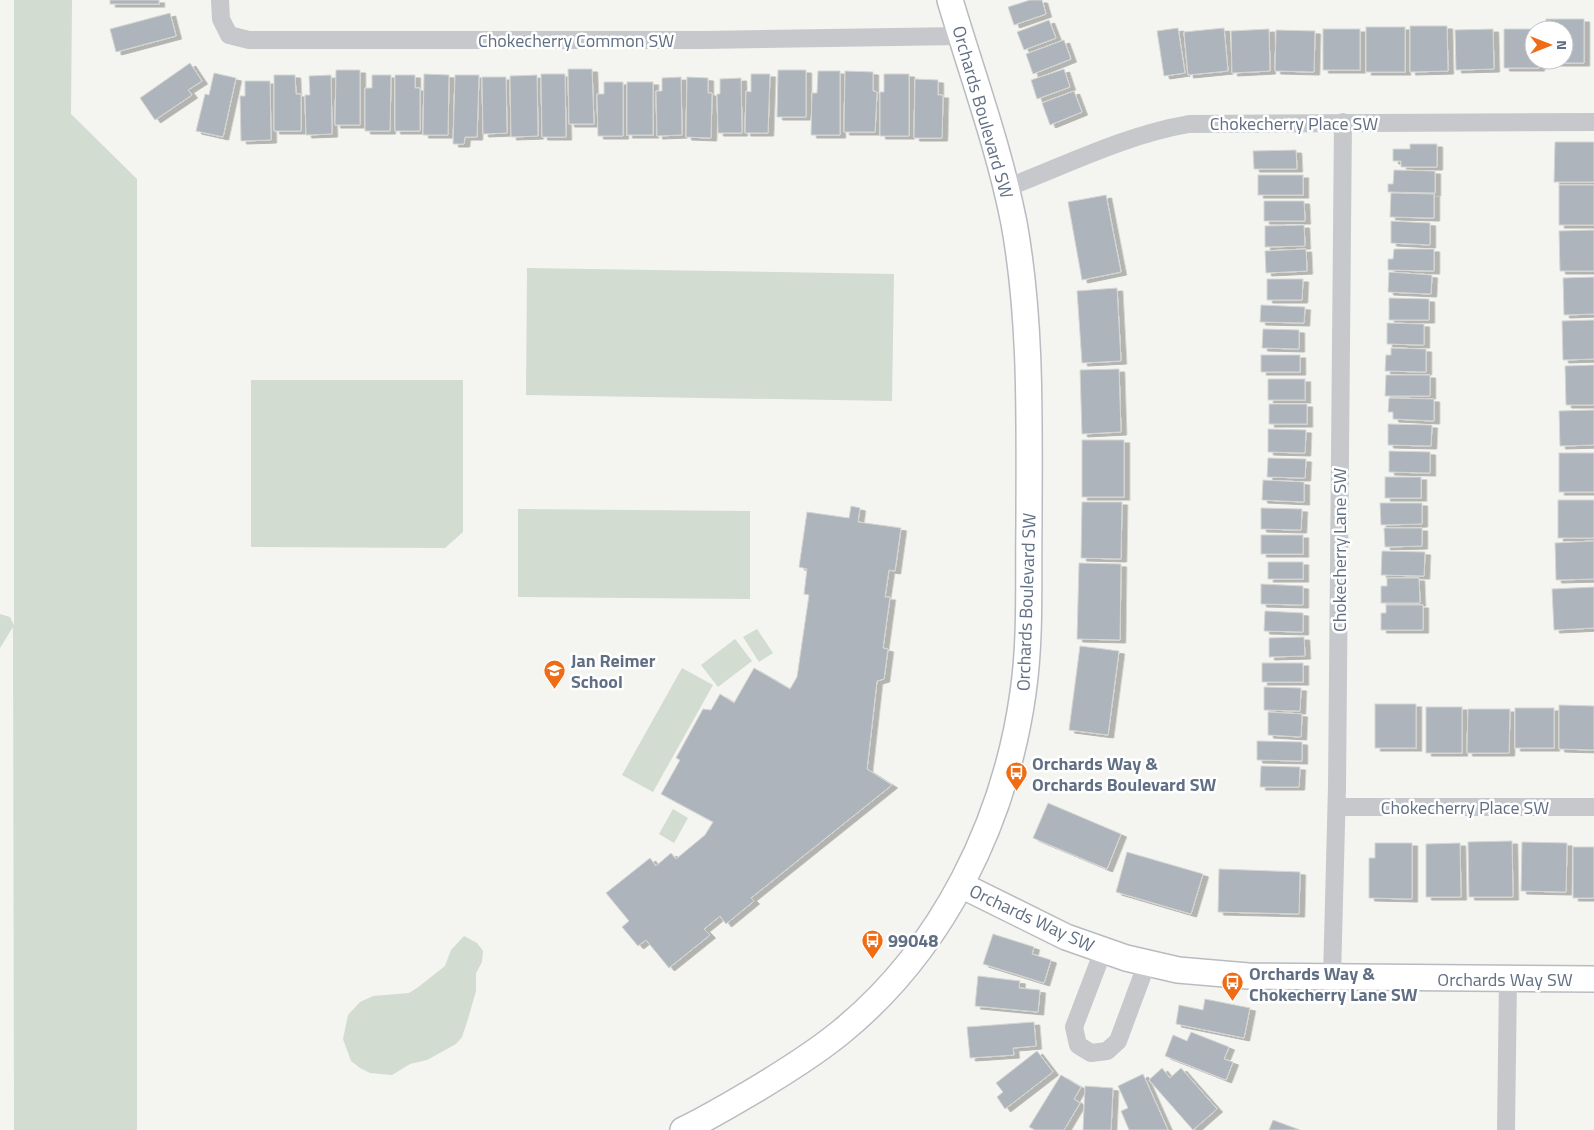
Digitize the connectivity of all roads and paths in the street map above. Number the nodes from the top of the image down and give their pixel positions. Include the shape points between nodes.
1 (220, 0) edge
2 (950, 0) edge
3 (961, 36) junction
4 (1343, 122) junction
5 (1594, 122) edge
6 (1006, 188) junction
7 (1337, 807) junction
8 (1594, 807) edge
9 (961, 885) junction
10 (1103, 951) junction
11 (1146, 963) junction
12 (1332, 977) junction
13 (1508, 979) junction
14 (1594, 979) edge
15 (683, 1130) edge
16 (1506, 1130) edge

1 - 3 street, Chokecherry Common SW via 221,19 229,35 249,40 704,40
2 - 3 street, Orchards Boulevard SW
3 - 6 street, Orchards Boulevard SW via 986,110
4 - 5 street, Chokecherry Place SW
4 - 6 street, Chokecherry Place SW via 1221,122 1167,128
4 - 7 street, Chokecherry Lane SW
6 - 9 street, Orchards Boulevard SW via 1019,254 1028,346 1024,692 994,812
7 - 8 street, Chokecherry Place SW
7 - 12 street, Chokecherry Lane SW
9 - 10 street, Orchards Way SW via 1058,933
9 - 15 street, Orchards Boulevard SW via 897,977 842,1031 786,1072
10 - 11 street, Orchards Way SW
10 - 11 street, Orchards Way SW via 1074,1027 1078,1045 1092,1053 1107,1051 1118,1041
11 - 12 street, Orchards Way SW via 1218,974
12 - 13 street, Orchards Way SW
13 - 14 street, Orchards Way SW
13 - 16 street

